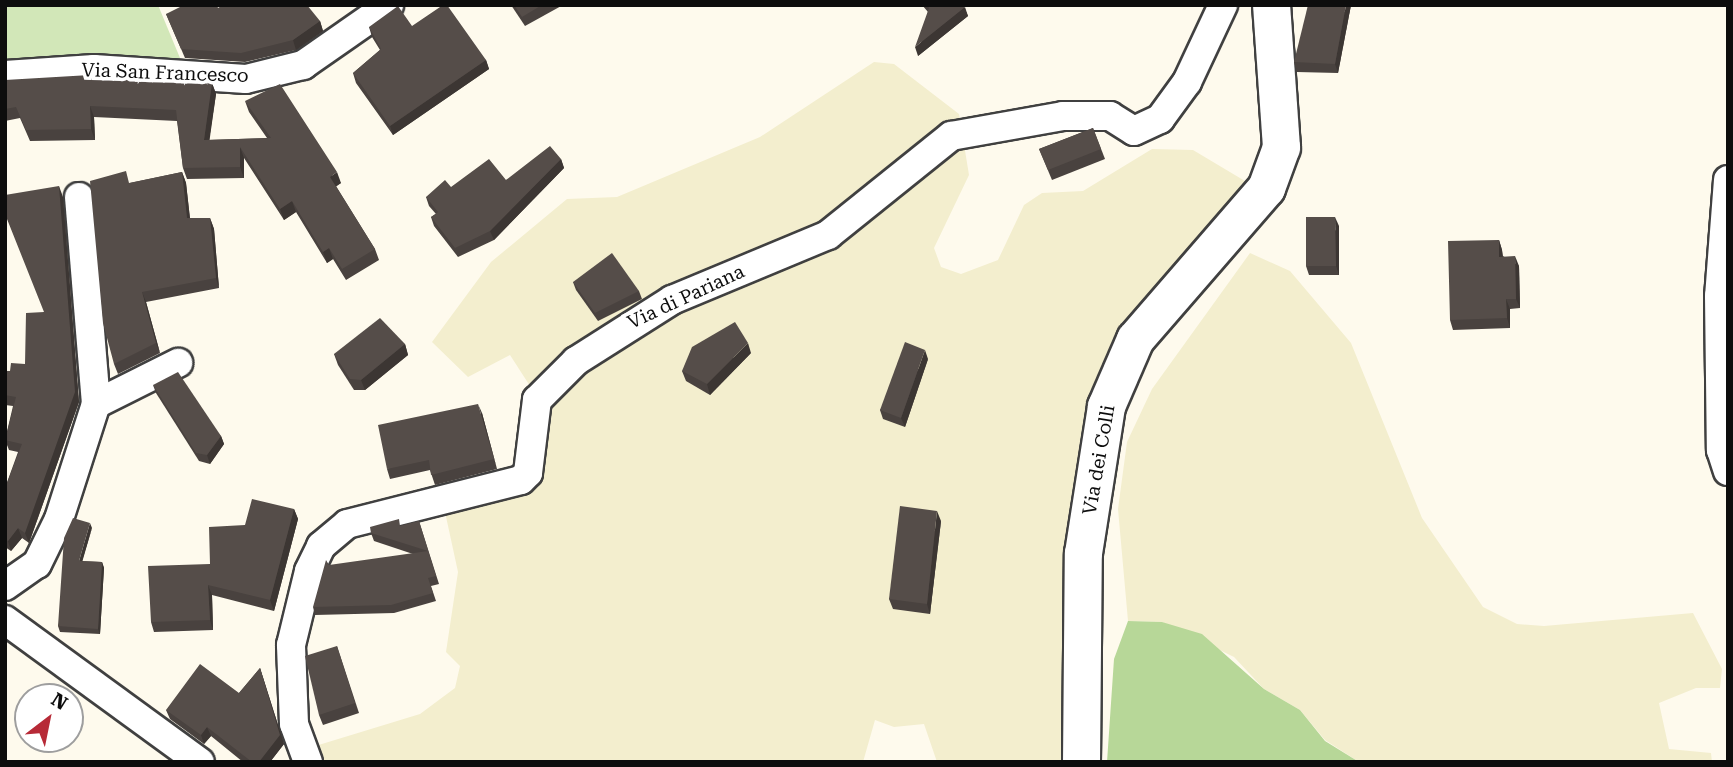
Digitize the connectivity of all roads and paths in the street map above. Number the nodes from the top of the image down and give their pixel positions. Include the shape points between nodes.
1 (389, 5) edge
2 (1223, 5) edge
3 (1271, 5) edge
4 (5, 75) edge
5 (1728, 180) edge
6 (79, 197) dead end
7 (178, 363) dead end
8 (96, 404) junction
9 (1728, 471) edge
10 (5, 586) edge
11 (5, 620) edge
12 (200, 762) edge
13 (308, 762) edge
14 (1081, 762) edge

1 - 4 street, Via San Francesco via 303,65 246,79 94,69
2 - 13 street, Via di Pariana via 1187,82 1160,119 1134,131 1110,116 1063,116 951,136 828,235 672,300 576,361 537,400 528,473 521,480 425,509 347,524 321,546 309,571 291,645 294,724
3 - 14 street, Via dei Colli via 1281,147 1266,188 1135,339 1106,406 1083,553
5 - 9 street via 1719,296 1721,450
6 - 8 street
7 - 8 street
8 - 10 street via 59,519 37,564
11 - 12 street

